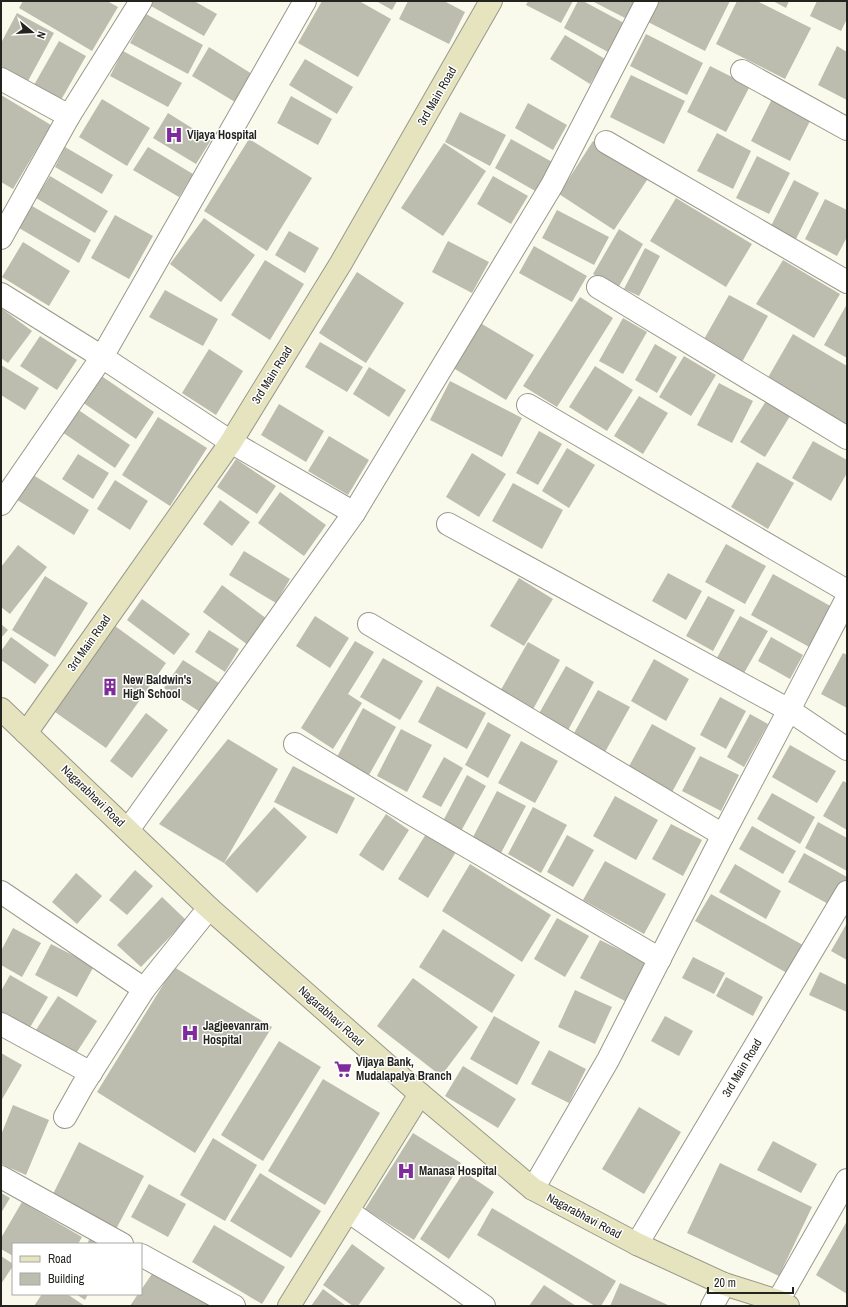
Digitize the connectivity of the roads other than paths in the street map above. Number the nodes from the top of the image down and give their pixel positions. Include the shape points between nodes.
1 (140, 1) edge
2 (305, 1) edge
3 (491, 1) edge
4 (647, 1) edge
5 (742, 70) dead end
6 (1, 79) edge
7 (69, 116) junction
8 (847, 129) edge
9 (606, 142) dead end
10 (1, 238) edge
11 (847, 282) edge
12 (598, 287) dead end
13 (1, 294) edge
14 (102, 357) junction
15 (528, 405) dead end
16 (847, 438) edge
17 (231, 442) junction
18 (1, 504) edge
19 (354, 513) junction
20 (448, 524) dead end
21 (847, 591) edge
22 (847, 598) edge
23 (369, 624) dead end
24 (1, 709) edge
25 (789, 710) junction
26 (26, 732) junction
27 (296, 744) dead end
28 (847, 749) edge
29 (128, 830) junction
30 (723, 835) junction
31 (1, 892) edge
32 (847, 892) edge
33 (209, 908) junction
34 (660, 959) junction
35 (144, 989) junction
36 (1, 1024) edge
37 (91, 1073) junction
38 (420, 1094) junction
39 (65, 1117) dead end
40 (1, 1177) edge
41 (847, 1180) edge
42 (533, 1188) junction
43 (348, 1211) junction
44 (120, 1243) edge
45 (637, 1244) junction
46 (142, 1256) edge
47 (724, 1284) junction
48 (783, 1304) edge
49 (234, 1306) edge
50 (289, 1306) edge
51 (484, 1306) edge
52 (712, 1306) edge

1 - 7 street
2 - 14 street
3 - 17 street, 3rd Main Road via 341,263
4 - 19 street via 552,185
5 - 8 street
6 - 7 street
7 - 10 street
9 - 11 street
12 - 16 street
13 - 14 street
14 - 17 street
14 - 18 street
15 - 21 street
17 - 19 street
17 - 26 street, 3rd Main Road
19 - 29 street
20 - 25 street
22 - 25 street
23 - 30 street
24 - 26 street, Nagarabhavi Road
25 - 28 street
25 - 30 street
26 - 29 street, Nagarabhavi Road
27 - 34 street
29 - 33 street, Nagarabhavi Road
30 - 34 street
31 - 35 street
32 - 45 street, 3rd Main Road
33 - 35 street
33 - 38 street, Nagarabhavi Road
34 - 42 street via 608,1060
35 - 37 street
36 - 37 street
37 - 39 street
38 - 42 street, Nagarabhavi Road
38 - 43 street
40 - 44 street
41 - 48 street
42 - 45 street, Nagarabhavi Road
43 - 50 street
43 - 51 street
45 - 47 street, Nagarabhavi Road
46 - 49 street
47 - 48 street, Nagarabhavi Road
47 - 52 street

